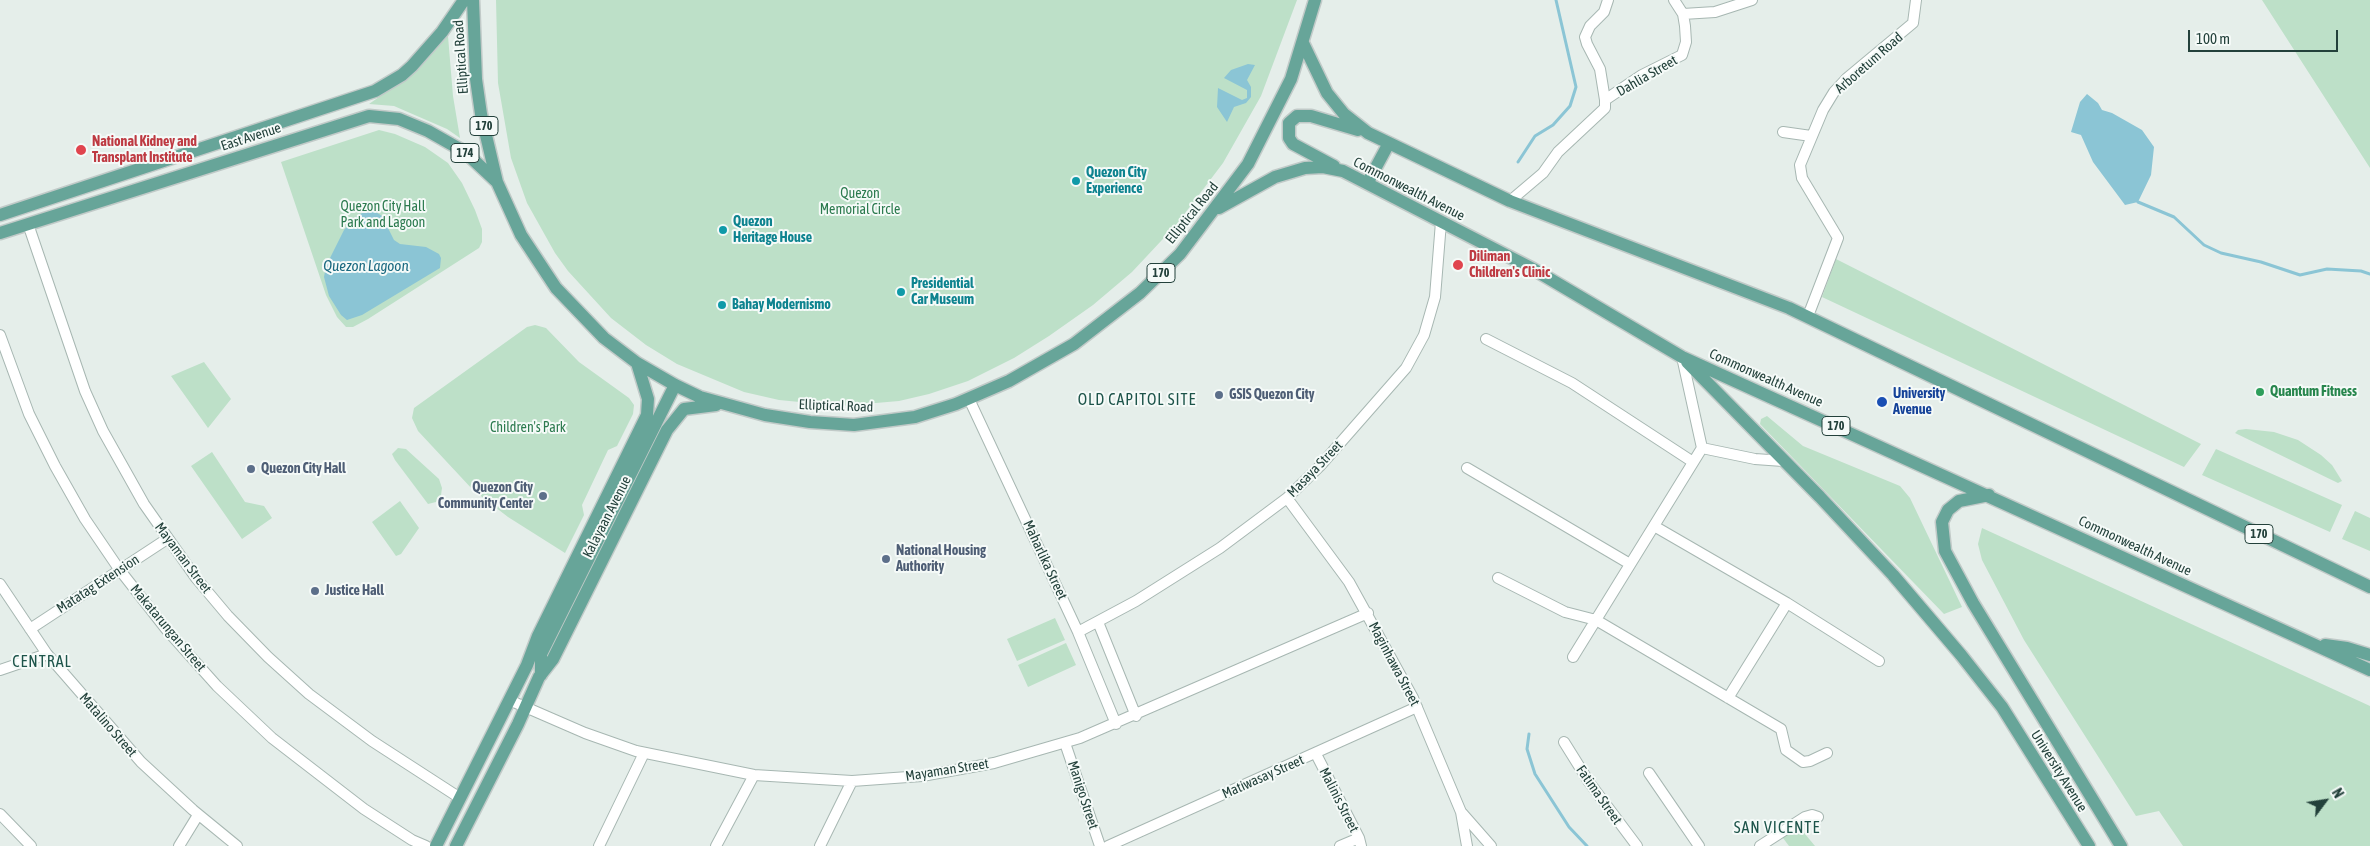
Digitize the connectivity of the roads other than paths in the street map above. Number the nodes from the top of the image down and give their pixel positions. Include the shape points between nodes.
1 (464, 0) edge
2 (474, 0) edge
3 (1315, 0) edge
4 (1608, 0) edge
5 (1674, 0) edge
6 (1752, 0) edge
7 (1916, 0) edge
8 (1683, 14) junction
9 (1303, 43) junction
10 (1606, 100) junction
11 (1783, 132) dead end
12 (1368, 133) junction
13 (1811, 136) junction
14 (1389, 143) junction
15 (1343, 171) junction
16 (497, 182) junction
17 (1368, 182) junction
18 (1510, 201) junction
19 (1215, 210) junction
20 (0, 214) edge
21 (1441, 222) junction
22 (28, 224) junction
23 (0, 233) edge
24 (1808, 316) junction
25 (0, 335) edge
26 (1486, 339) dead end
27 (1682, 357) junction
28 (637, 363) junction
29 (675, 385) junction
30 (969, 399) junction
31 (724, 404) junction
32 (653, 418) junction
33 (1702, 448) junction
34 (1783, 461) junction
35 (1693, 462) junction
36 (1467, 468) dead end
37 (1989, 495) junction
38 (1287, 498) junction
39 (1654, 526) junction
40 (167, 539) junction
41 (1630, 564) junction
42 (119, 569) junction
43 (1498, 578) dead end
44 (0, 584) edge
45 (2370, 587) edge
46 (1787, 603) junction
47 (1368, 613) junction
48 (1596, 620) junction
49 (1098, 622) junction
50 (30, 628) junction
51 (1078, 632) junction
52 (2312, 644) junction
53 (47, 654) junction
54 (541, 654) junction
55 (2370, 655) edge
56 (1573, 657) dead end
57 (1878, 661) dead end
58 (527, 665) junction
59 (0, 670) edge
60 (2370, 670) edge
61 (541, 675) junction
62 (1728, 698) junction
63 (510, 700) junction
64 (1417, 707) junction
65 (526, 708) junction
66 (1136, 716) junction
67 (1116, 724) junction
68 (1564, 742) dead end
69 (1065, 743) junction
70 (644, 753) junction
71 (1827, 753) dead end
72 (1316, 754) junction
73 (1649, 773) dead end
74 (754, 775) junction
75 (852, 781) junction
76 (460, 798) junction
77 (1461, 812) junction
78 (0, 814) edge
79 (198, 815) junction
80 (1818, 817) dead end
81 (1360, 842) edge
82 (31, 846) edge
83 (179, 846) edge
84 (237, 846) edge
85 (426, 846) edge
86 (436, 846) edge
87 (456, 846) edge
88 (599, 846) edge
89 (716, 846) edge
90 (820, 846) edge
91 (1100, 846) edge
92 (1108, 846) edge
93 (1340, 846) edge
94 (1467, 846) edge
95 (1491, 846) edge
96 (1637, 846) edge
97 (1699, 846) edge
98 (1760, 846) edge
99 (2089, 846) edge
100 (2121, 846) edge

1 - 20 main road, East Avenue via 442,32 412,66 375,91
2 - 16 main road, Elliptical Road / 170 via 476,79
3 - 9 main road, Elliptical Road / 170
4 - 10 street via 1604,12 1590,26 1586,37 1586,44 1600,69
5 - 8 street, Dahlia Street
6 - 8 street via 1715,12
7 - 13 street, Arboretum Road via 1913,23 1834,92
8 - 10 street, Dahlia Street via 1686,42 1682,55 1642,75
9 - 12 main road, 170 via 1327,93 1344,114
9 - 19 main road, Elliptical Road / 170 via 1284,97 1263,139
10 - 18 street, Dahlia Street via 1602,112 1566,144 1543,173
11 - 13 street
12 - 14 main road, 170
12 - 15 main road via 1311,116 1297,116 1289,123 1293,144
13 - 24 street, Arboretum Road via 1800,170 1838,238
14 - 17 main road
14 - 18 main road, 170
15 - 17 main road, Commonwealth Avenue / 170
15 - 19 main road, Commonwealth Avenue / 170 via 1323,167 1297,170 1275,177
16 - 22 main road, East Avenue / 174 via 465,152 428,131 399,118 370,116
16 - 28 main road, Elliptical Road / 170 via 521,235 556,288 604,338
17 - 21 main road, Commonwealth Avenue / 170
18 - 24 main road, 170
19 - 30 main road, Elliptical Road / 170 via 1180,254 1119,311 1051,359
21 - 27 main road, Commonwealth Avenue / 170 via 1533,268
21 - 38 street, Masaya Street via 1435,298 1431,318 1415,353 1406,368 1320,466
22 - 23 main road, East Avenue / 174
22 - 40 street, Mayaman Street via 85,392 123,468
24 - 45 main road, 170
25 - 42 street, Makatarungan Street via 29,414 55,466
26 - 35 street via 1572,383
27 - 33 street
27 - 34 main road, University Avenue
27 - 37 main road, Commonwealth Avenue / 170
28 - 29 main road, Elliptical Road / 170
28 - 32 main road
29 - 31 main road, Elliptical Road / 170
29 - 32 main road, Kalayaan Avenue
30 - 31 main road, Elliptical Road / 170 via 914,417 854,425 787,419
30 - 51 street, Maharlika Street
31 - 61 main road, Kalayaan Avenue via 684,409 667,430 553,659
32 - 54 main road, Kalayaan Avenue
32 - 58 main road, Kalayaan Avenue via 538,636
33 - 34 street
33 - 35 street
34 - 99 main road, University Avenue via 1893,575 1977,674 2002,707
35 - 39 street
36 - 41 street
37 - 52 main road, Commonwealth Avenue / 170
37 - 100 main road, University Avenue via 1959,501 1948,510 1942,522 1945,551 1973,603
38 - 47 street, Maginhawa Street
38 - 49 street, Masaya Street via 1199,563
39 - 41 street
39 - 46 street
40 - 42 street, Matatag Extension
40 - 76 street, Mayaman Street via 228,616 309,694 372,741
41 - 48 street
42 - 50 street, Matatag Extension
42 - 85 street, Makatarungan Street via 204,672 272,738 364,809
43 - 48 street via 1565,612
44 - 50 street, Matalino Street
46 - 57 street
46 - 62 street
47 - 64 street, Maginhawa Street
47 - 66 street, Mayaman Street
48 - 56 street
48 - 62 street
49 - 51 street, Masaya Street
49 - 66 street
50 - 53 street, Matalino Street
51 - 67 street, Maharlika Street
52 - 55 main road via 2347,648
52 - 60 main road, Commonwealth Avenue / 170
53 - 59 street
53 - 79 street, Matalino Street via 140,762
54 - 58 main road, Kalayaan Avenue
54 - 61 main road, Kalayaan Avenue
58 - 63 main road, Kalayaan Avenue
61 - 65 main road, Kalayaan Avenue
62 - 71 street via 1780,729 1786,750 1803,762
63 - 65 street, Mayaman Street
63 - 76 main road, Kalayaan Avenue
64 - 72 street, Matiwasay Street
64 - 77 street, Maginhawa Street
65 - 70 street, Mayaman Street via 584,733
65 - 87 main road, Kalayaan Avenue
66 - 67 street, Mayaman Street
67 - 69 street, Mayaman Street
68 - 96 street, Fatima Street via 1593,789
69 - 75 street, Mayaman Street via 948,772
69 - 91 street, Manigo Street
70 - 74 street, Mayaman Street
70 - 88 street
72 - 81 street, Malinis Street
72 - 92 street, Matiwasay Street
73 - 97 street
74 - 75 street, Mayaman Street
74 - 89 street
75 - 90 street
76 - 86 main road, Kalayaan Avenue
77 - 94 street, Maginhawa Street
77 - 95 street
78 - 82 street
79 - 83 street
79 - 84 street, Matalino Street
80 - 98 street via 1805,817
81 - 93 street

